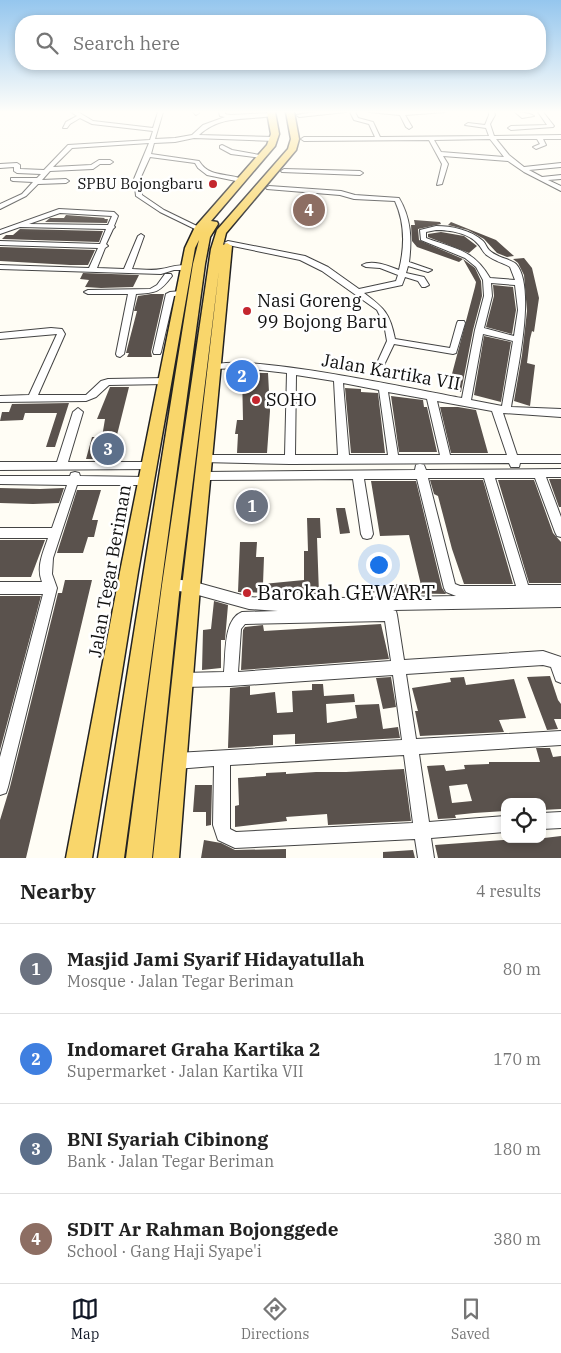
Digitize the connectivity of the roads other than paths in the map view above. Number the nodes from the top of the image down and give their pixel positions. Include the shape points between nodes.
1 (65, 152) edge
2 (149, 152) edge
3 (230, 152) edge
4 (264, 152) edge
5 (289, 152) edge
6 (299, 152) edge
7 (503, 152) edge
8 (439, 154) joint
9 (148, 155) junction
10 (262, 156) junction
11 (509, 159) junction
12 (110, 162) dead end
13 (561, 165) edge
14 (0, 166) edge
15 (525, 168) junction
16 (49, 170) junction
17 (360, 174) dead end
18 (561, 177) edge
19 (346, 178) dead end
20 (543, 178) junction
21 (13, 179) dead end
22 (241, 180) junction
23 (38, 181) junction
24 (66, 182) dead end
25 (438, 184) dead end
26 (561, 189) edge
27 (258, 190) junction
28 (0, 207) edge
29 (16, 226) junction
30 (112, 228) junction
31 (199, 229) junction
32 (0, 232) edge
33 (141, 236) dead end
34 (0, 243) edge
35 (228, 243) junction
36 (104, 246) junction
37 (484, 249) junction
38 (468, 256) junction
39 (405, 263) junction
40 (366, 265) dead end
41 (0, 267) edge
42 (92, 270) junction
43 (428, 270) dead end
44 (127, 271) junction
45 (193, 273) junction
46 (164, 274) junction
47 (402, 274) junction
48 (487, 280) junction
49 (518, 283) junction
50 (425, 285) dead end
51 (133, 291) junction
52 (88, 292) dead end
53 (358, 292) junction
54 (461, 323) dead end
55 (479, 330) junction
56 (0, 336) edge
57 (516, 339) junction
58 (391, 341) junction
59 (120, 354) dead end
60 (171, 354) junction
61 (212, 359) junction
62 (381, 363) dead end
63 (292, 371) junction
64 (338, 379) junction
65 (166, 381) junction
66 (383, 387) junction
67 (431, 396) junction
68 (32, 398) junction
69 (0, 399) edge
70 (466, 403) junction
71 (496, 408) junction
72 (506, 410) junction
73 (78, 412) dead end
74 (561, 414) edge
75 (206, 459) junction
76 (513, 459) junction
77 (561, 459) edge
78 (245, 460) junction
79 (290, 460) junction
80 (344, 460) junction
81 (394, 460) junction
82 (418, 460) junction
83 (446, 460) junction
84 (0, 466) edge
85 (61, 466) junction
86 (76, 466) junction
87 (488, 473) junction
88 (518, 473) junction
89 (539, 473) junction
90 (561, 473) edge
91 (148, 474) junction
92 (358, 474) junction
93 (422, 474) junction
94 (204, 476) junction
95 (245, 476) junction
96 (0, 480) edge
97 (74, 481) junction
98 (561, 532) edge
99 (0, 533) edge
100 (55, 533) junction
101 (367, 534) dead end
102 (129, 572) junction
103 (152, 573) junction
104 (171, 585) junction
105 (191, 587) junction
106 (0, 588) edge
107 (51, 588) junction
108 (561, 591) edge
109 (524, 592) junction
110 (561, 601) edge
111 (398, 668) junction
112 (561, 676) edge
113 (182, 680) junction
114 (230, 680) junction
115 (561, 738) edge
116 (410, 748) junction
117 (222, 759) junction
118 (176, 761) junction
119 (0, 787) edge
120 (561, 820) edge
121 (546, 821) edge
122 (501, 824) edge
123 (422, 831) junction
124 (79, 858) edge
125 (111, 858) edge
126 (139, 858) edge
127 (166, 858) edge
128 (426, 858) edge

1 - 16 street
2 - 9 street
3 - 10 street
4 - 10 main road, Jalan Tegar Beriman
5 - 27 main road, Jalan Tegar Beriman
6 - 27 main road, Jalan Tegar Beriman
7 - 11 street
8 - 11 street
8 - 25 street via 445,164
9 - 22 street via 197,162 206,173
9 - 31 street via 137,179 139,196
10 - 22 main road, Jalan Tegar Beriman
11 - 15 street
12 - 16 street via 99,162 93,167
13 - 15 street
14 - 16 street via 17,165 17,171
15 - 20 street
16 - 23 street
17 - 27 street
18 - 20 street
19 - 27 street
20 - 26 street
21 - 23 street
22 - 27 main road, Jalan Tegar Beriman
23 - 24 street
23 - 28 street via 24,195
27 - 31 main road, Jalan Tegar Beriman
27 - 35 main road, Jalan Tegar Beriman
27 - 39 street via 397,198 407,225
27 - 45 main road, Jalan Tegar Beriman via 221,232
29 - 30 street
29 - 30 street via 48,214 68,211 114,214
29 - 32 street
30 - 36 street
31 - 45 main road, Jalan Tegar Beriman via 190,248
33 - 44 street
34 - 36 street
35 - 53 street via 302,258 326,269
35 - 61 main road, Jalan Tegar Beriman
36 - 42 street
37 - 38 street
37 - 38 street via 473,238 448,229 430,228 422,232 423,238
37 - 49 street via 498,260 512,264
38 - 48 street
39 - 43 street
39 - 47 street
40 - 47 street via 381,266
41 - 42 street
42 - 44 street
44 - 46 street
45 - 46 street
45 - 60 main road, Jalan Tegar Beriman
45 - 60 main road, Jalan Tegar Beriman via 169,328
45 - 61 main road, Jalan Tegar Beriman
46 - 51 street via 156,290
47 - 50 street via 421,279
47 - 53 street via 396,285
48 - 49 street
48 - 55 street via 488,296
49 - 57 street via 522,310
51 - 52 street
51 - 59 street
53 - 58 street via 380,309
54 - 58 street via 453,352
55 - 57 street
55 - 70 street
56 - 68 street via 51,331 61,334
57 - 72 street
58 - 62 street
60 - 65 main road, Jalan Tegar Beriman
60 - 103 main road, Jalan Tegar Beriman
61 - 63 street, Jalan Kartika VII
61 - 75 main road, Jalan Tegar Beriman
61 - 104 main road, Jalan Tegar Beriman
63 - 64 street, Jalan Kartika VII
63 - 79 street
64 - 66 street, Jalan Kartika VII
64 - 80 street
65 - 68 street via 108,382 90,397
65 - 91 main road, Jalan Tegar Beriman
66 - 67 street, Jalan Kartika VII
66 - 81 street
67 - 70 street, Jalan Kartika VII
67 - 83 street
68 - 69 street
70 - 71 street, Jalan Kartika VII
71 - 72 street, Jalan Kartika VII
71 - 76 street
72 - 74 street, Jalan Kartika VII
73 - 85 street
75 - 78 street
75 - 94 main road, Jalan Tegar Beriman
76 - 77 street
76 - 83 street
76 - 88 street
78 - 79 street
78 - 95 street
79 - 80 street
80 - 81 street
81 - 82 street
82 - 83 street
82 - 93 street
84 - 85 street
85 - 86 street
86 - 91 street
86 - 97 street
87 - 88 street
87 - 93 street
87 - 109 street
88 - 89 street
89 - 90 street
89 - 98 street
91 - 97 street
91 - 102 main road, Jalan Tegar Beriman
92 - 93 street
92 - 95 street
92 - 101 street
93 - 109 street via 450,588 460,592
94 - 95 street
94 - 105 main road, Jalan Tegar Beriman
96 - 97 street
97 - 100 street
99 - 100 street
100 - 107 street via 44,570
102 - 103 main road
102 - 124 main road, Jalan Tegar Beriman
103 - 125 main road, Jalan Tegar Beriman
104 - 105 street
104 - 126 main road, Jalan Tegar Beriman
105 - 110 street via 263,604
105 - 113 main road, Jalan Tegar Beriman
106 - 107 street
107 - 119 street
108 - 109 street
111 - 112 street via 543,658 556,662
111 - 114 street
111 - 114 street via 391,615 252,617 242,618 234,627
111 - 116 street
113 - 114 street
113 - 118 main road, Jalan Tegar Beriman
115 - 116 street
116 - 117 street
116 - 123 street
117 - 118 street
117 - 123 street via 221,825 224,834 235,840
118 - 127 main road, Jalan Tegar Beriman
120 - 121 street
122 - 123 street
123 - 128 street

